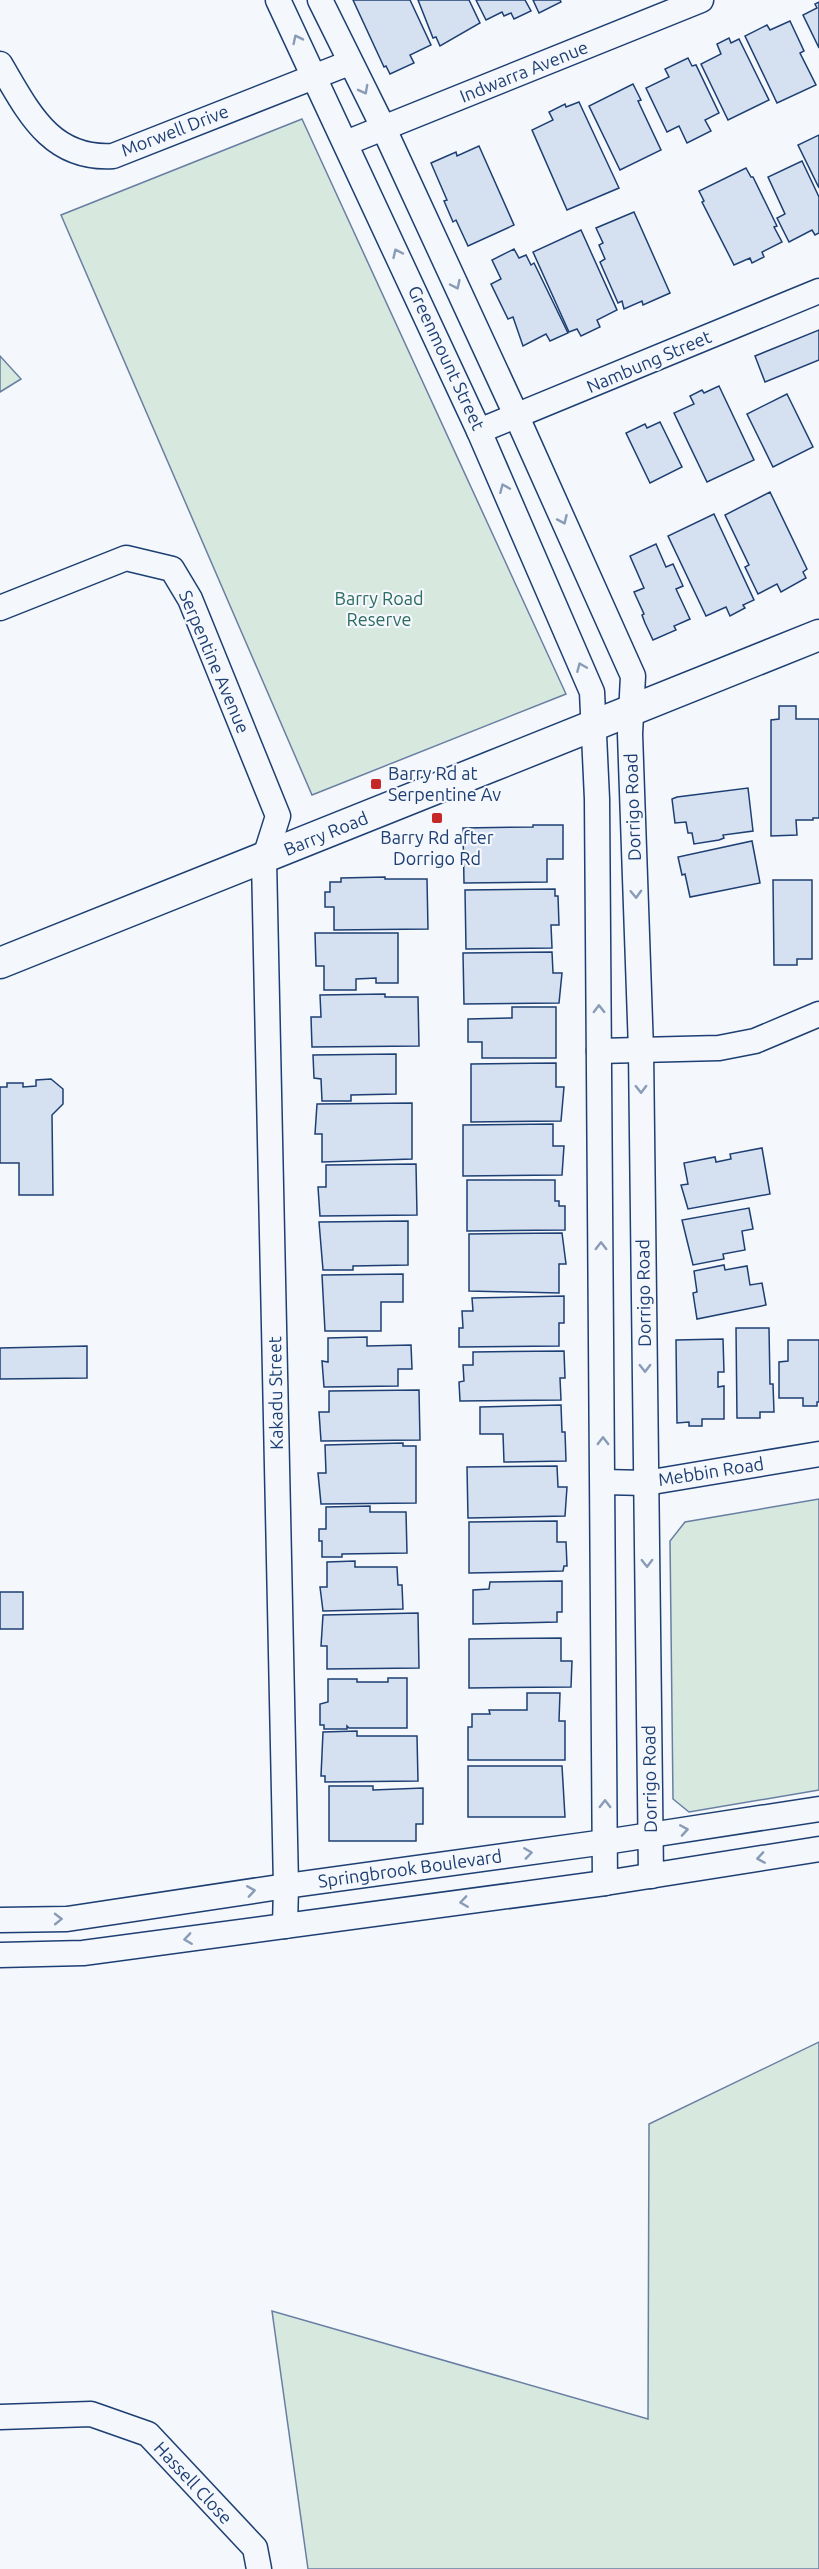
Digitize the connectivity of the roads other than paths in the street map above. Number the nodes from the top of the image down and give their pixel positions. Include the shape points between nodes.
1 (278, 0) edge
2 (320, 0) edge
3 (701, 0) edge
4 (349, 63) junction
5 (0, 64) edge
6 (315, 77) junction
7 (384, 129) junction
8 (346, 143) junction
9 (819, 291) edge
10 (517, 417) junction
11 (479, 431) junction
12 (0, 608) edge
13 (819, 635) edge
14 (631, 710) junction
15 (595, 723) junction
16 (264, 860) junction
17 (0, 963) edge
18 (819, 1014) edge
19 (641, 1050) junction
20 (599, 1051) junction
21 (819, 1455) edge
22 (603, 1482) junction
23 (646, 1483) junction
24 (819, 1809) edge
25 (651, 1835) junction
26 (606, 1842) junction
27 (819, 1849) edge
28 (651, 1876) junction
29 (605, 1883) junction
30 (286, 1886) junction
31 (0, 1920) edge
32 (285, 1926) junction
33 (0, 1955) edge
34 (0, 2417) edge
35 (258, 2569) edge

6 -> 1 street, Greenmount Street
2 - 4 street
3 - 7 street, Indwarra Avenue
4 - 6 street, Morwell Drive
4 -> 7 street
5 - 6 street, Morwell Drive via 28,110 52,138 76,152 99,157 113,156
6 - 8 street, Greenmount Street
7 - 8 street, Indwarra Avenue
7 -> 10 street
11 -> 8 street, Greenmount Street
9 - 10 street, Nambung Street
10 - 11 street, Nambung Street
10 -> 14 street via 633,676
15 -> 11 street, Greenmount Street via 592,692
12 - 16 street, Serpentine Avenue via 126,558 172,569 190,599 278,816
13 - 14 street, Barry Road
14 - 15 street, Barry Road
14 -> 19 street, Dorrigo Road
15 - 16 street, Barry Road
20 -> 15 street, Dorrigo Road
16 - 17 street, Barry Road
16 - 30 street, Kakadu Street
18 - 19 street via 755,1041 719,1048
19 - 20 street
19 -> 23 street, Dorrigo Road
22 -> 20 street, Dorrigo Road
21 - 23 street, Mebbin Road
22 - 23 street, Mebbin Road
26 -> 22 street, Dorrigo Road
23 -> 25 street, Dorrigo Road
25 -> 24 street, Springbrook Boulevard
25 - 26 street, Springbrook Boulevard
25 - 28 street, Dorrigo Road
26 - 29 street, Dorrigo Road
30 -> 26 street, Springbrook Boulevard
27 -> 28 street
28 - 29 street
29 -> 32 street
31 -> 30 street, Springbrook Boulevard via 68,1919
30 - 32 street, Kakadu Street
32 -> 33 street via 83,1953
34 - 35 street, Hassell Close via 91,2414 148,2434 255,2548

